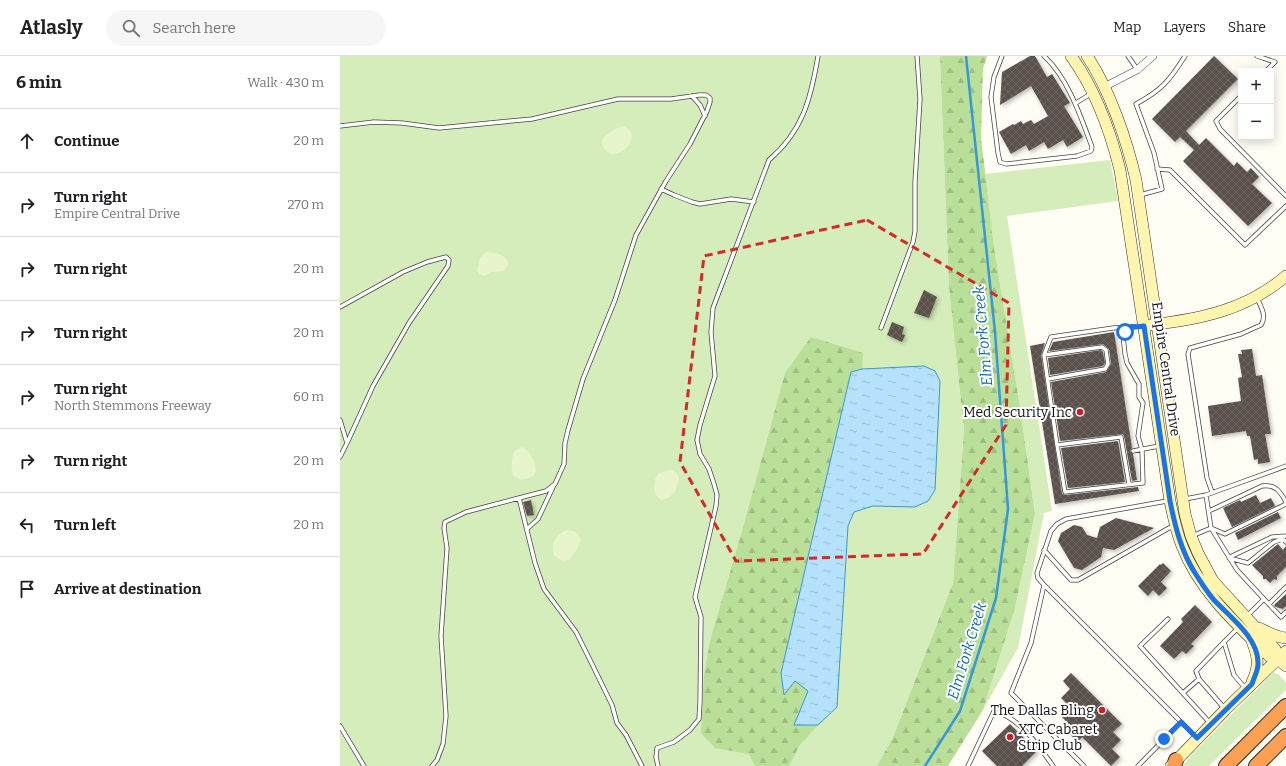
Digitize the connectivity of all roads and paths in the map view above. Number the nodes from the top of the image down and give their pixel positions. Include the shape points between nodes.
1 (818, 56) edge
2 (917, 56) edge
3 (1002, 56) edge
4 (1044, 56) edge
5 (1071, 56) edge
6 (1088, 56) edge
7 (1128, 56) edge
8 (1153, 56) edge
9 (1186, 56) edge
10 (1257, 56) edge
11 (1269, 68) edge
12 (1137, 70) junction
13 (1104, 87) junction
14 (1093, 92) junction
15 (692, 96) junction
16 (1238, 99) edge
17 (1076, 103) junction
18 (705, 116) junction
19 (340, 126) edge
20 (1157, 169) junction
21 (662, 189) junction
22 (1138, 196) junction
23 (1286, 196) edge
24 (754, 202) junction
25 (1286, 206) edge
26 (1286, 276) edge
27 (1256, 297) junction
28 (340, 307) edge
29 (1157, 324) junction
30 (1144, 326) junction
31 (881, 328) dead end
32 (1127, 328) junction
33 (1044, 355) junction
34 (1048, 379) junction
35 (340, 420) edge
36 (347, 443) junction
37 (1057, 445) junction
38 (1162, 446) junction
39 (1142, 450) junction
40 (1133, 451) dead end
41 (340, 457) edge
42 (1286, 466) edge
43 (555, 484) junction
44 (1129, 484) junction
45 (1212, 492) junction
46 (1206, 495) junction
47 (520, 498) junction
48 (1183, 499) junction
49 (1170, 501) junction
50 (1286, 503) edge
51 (1209, 511) junction
52 (1175, 526) junction
53 (1211, 528) junction
54 (527, 529) junction
55 (1191, 536) junction
56 (1286, 536) edge
57 (1286, 542) edge
58 (1044, 550) junction
59 (1229, 558) junction
60 (1044, 585) junction
61 (1286, 587) edge
62 (1264, 599) junction
63 (1269, 604) junction
64 (1286, 612) edge
65 (1168, 619) dead end
66 (1246, 623) junction
67 (1250, 637) junction
68 (1286, 638) edge
69 (1224, 642) junction
70 (1283, 658) edge
71 (1199, 679) junction
72 (1246, 685) junction
73 (1183, 694) junction
74 (1222, 706) junction
75 (1286, 706) edge
76 (1181, 722) junction
77 (1211, 724) junction
78 (340, 726) edge
79 (1286, 736) edge
80 (1197, 738) junction
81 (1173, 764) edge
82 (364, 766) edge
83 (432, 766) edge
84 (642, 766) edge
85 (658, 766) edge
86 (968, 766) edge
87 (1053, 766) edge
88 (1084, 766) edge
89 (1138, 766) edge
90 (1226, 766) edge
91 (1256, 766) edge

1 - 24 lane via 812,92 803,115 786,144 769,160
2 - 31 lane via 920,99 915,231
3 - 17 lane via 994,78 991,97 1000,162 1006,164 1077,156 1090,151 1092,147
4 - 17 lane
5 - 14 street, Empire Central Drive
6 - 13 street, Empire Central Drive
7 - 12 lane
8 - 12 street
9 - 20 lane via 1167,82 1136,104
10 - 11 lane via 1275,62
12 - 13 street
13 - 14 street
13 - 22 street, Empire Central Drive via 1131,156
14 - 17 lane
14 - 30 street, Empire Central Drive via 1120,170
15 - 18 lane
15 - 18 lane via 706,95 710,98
15 - 19 lane via 670,99 618,99 532,118 439,128 374,122
16 - 23 lane via 1216,121 1220,129
18 - 21 lane
20 - 22 lane via 1162,189
20 - 25 lane via 1170,170 1245,245
21 - 24 lane via 700,204 730,199
21 - 43 lane via 636,235 615,300 583,379 565,443 564,464
22 - 29 street, Empire Central Drive
24 - 85 lane via 713,308 711,332 715,376 697,440 716,495 716,506 696,597 701,617 699,719 690,730 674,742 657,748
26 - 27 street
27 - 29 street via 1211,315
27 - 45 lane via 1264,315 1261,325 1240,334 1190,348 1188,354 1207,478
28 - 36 lane via 403,272 446,257 449,260 448,266 409,323 373,386
29 - 30 street
29 - 48 street, Empire Central Drive
30 - 32 lane
30 - 38 street, Empire Central Drive
32 - 33 lane via 1051,337
32 - 39 lane via 1123,336 1125,354 1139,384 1139,395 1143,404 1138,436
33 - 34 lane
33 - 34 lane via 1102,347 1106,350 1108,364 1105,369
34 - 37 lane
35 - 36 lane
36 - 41 lane
37 - 44 lane via 1065,492
37 - 44 lane via 1121,437
38 - 39 lane
38 - 49 street, Empire Central Drive
39 - 40 lane
39 - 44 lane via 1143,483
42 - 45 lane
43 - 47 lane via 546,491
43 - 54 lane via 538,519
45 - 46 lane
46 - 48 lane
46 - 51 lane
47 - 54 lane
47 - 83 lane via 466,512 445,522 447,548 441,636 445,723 443,744
48 - 49 street
48 - 55 street, Empire Central Drive
49 - 52 street, Empire Central Drive
49 - 58 lane via 1066,519 1057,524 1051,532
50 - 51 lane via 1281,492 1267,485
50 - 53 lane via 1224,534
51 - 53 lane
52 - 58 lane via 1078,580 1072,580
52 - 66 street, Empire Central Drive via 1182,547 1202,585 1213,598
53 - 55 lane
53 - 59 lane
54 - 84 lane via 544,589 576,632 612,705 617,723
55 - 66 street, Empire Central Drive via 1213,582
56 - 59 lane via 1272,537
57 - 59 lane via 1274,542 1248,563
58 - 60 lane via 1037,573
59 - 62 lane
60 - 76 lane
60 - 88 lane via 1031,643 1012,693
61 - 63 lane
62 - 63 lane
62 - 66 lane
63 - 64 lane via 1281,617
65 - 73 lane via 1140,646
66 - 67 street, Empire Central Drive
66 - 68 street
66 - 69 lane
66 - 70 street, Empire Central Drive
67 - 70 street, Empire Central Drive via 1269,656
67 - 72 street via 1258,662 1256,675
69 - 71 lane via 1196,670
69 - 72 lane via 1234,675
70 - 72 street
71 - 73 lane
71 - 74 lane
72 - 74 street
73 - 77 lane
74 - 77 street
75 - 90 highway
76 - 80 lane
76 - 89 lane
77 - 80 street
78 - 82 lane
79 - 91 highway
80 - 81 street
86 - 87 lane via 994,711 1003,713 1031,735

